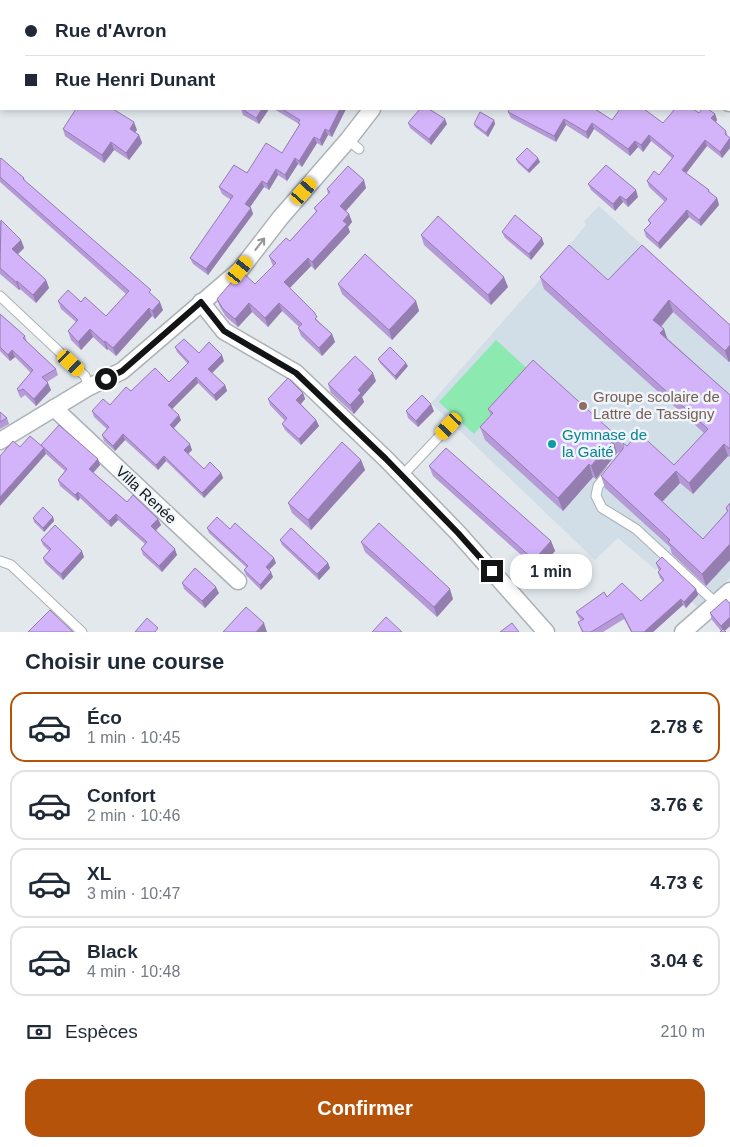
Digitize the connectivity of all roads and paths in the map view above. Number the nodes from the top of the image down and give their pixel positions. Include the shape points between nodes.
1 (371, 110) edge
2 (0, 296) edge
3 (201, 302) junction
4 (89, 387) junction
5 (54, 408) junction
6 (449, 426) dead end
7 (0, 441) edge
8 (616, 464) edge
9 (402, 476) junction
10 (0, 561) edge
11 (238, 581) dead end
12 (730, 591) edge
13 (716, 603) junction
14 (82, 632) edge
15 (546, 632) edge
16 (682, 632) edge

3 -> 1 street via 240,270 281,217 353,144
2 - 4 lane via 85,376
3 - 4 street via 122,371
3 - 9 street via 224,331 296,373
4 - 5 street
5 - 7 street
5 - 11 street, Villa Renée
6 - 9 lane
8 - 13 lane via 598,486 596,496 602,508 636,529
9 - 15 street
10 - 14 lane via 11,565
12 - 13 street
13 - 16 street

